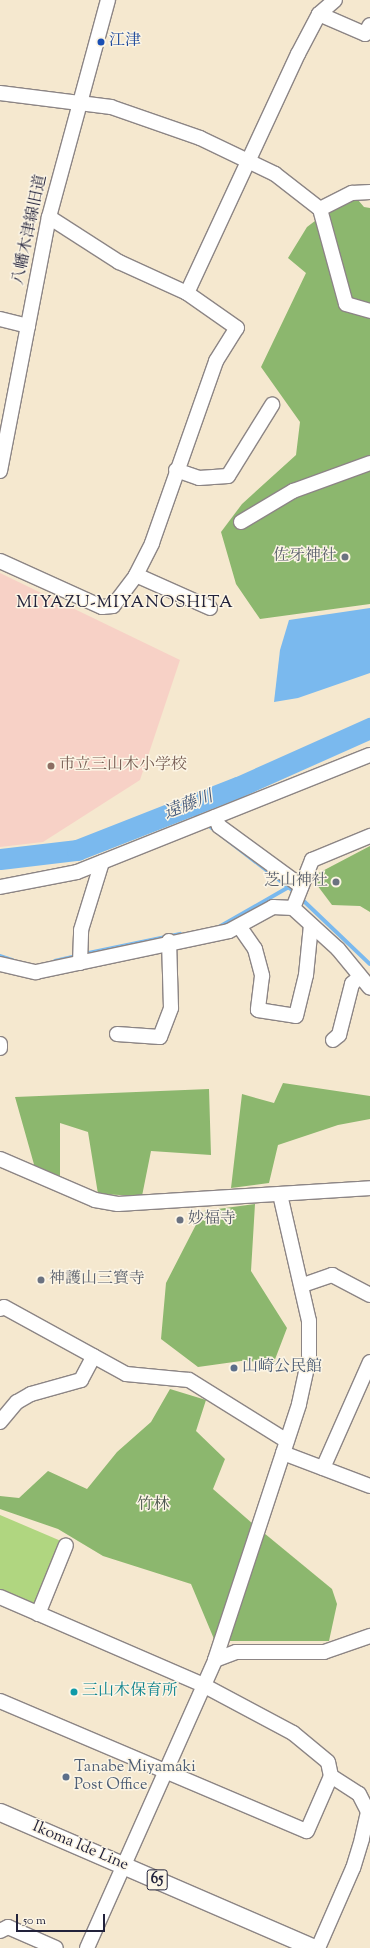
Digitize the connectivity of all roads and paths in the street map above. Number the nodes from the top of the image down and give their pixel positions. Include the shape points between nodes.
1 (108, 0) edge
2 (335, 0) edge
3 (319, 14) junction
4 (370, 25) edge
5 (0, 93) edge
6 (77, 104) junction
7 (249, 160) junction
8 (370, 192) edge
9 (320, 209) junction
10 (49, 217) junction
11 (187, 293) junction
12 (370, 311) edge
13 (0, 319) edge
14 (28, 326) junction
15 (272, 405) dead end
16 (6, 410) edge
17 (370, 463) edge
18 (0, 470) edge
19 (176, 470) junction
20 (241, 522) dead end
21 (0, 562) edge
22 (136, 576) junction
23 (210, 608) dead end
24 (370, 755) edge
25 (215, 817) junction
26 (370, 836) edge
27 (102, 862) junction
28 (0, 887) edge
29 (297, 897) junction
30 (311, 925) junction
31 (239, 926) junction
32 (169, 941) junction
33 (0, 964) edge
34 (80, 964) junction
35 (16, 968) junction
36 (0, 971) edge
37 (360, 976) junction
38 (370, 988) edge
39 (117, 1034) dead end
40 (333, 1040) dead end
41 (0, 1044) edge
42 (0, 1048) edge
43 (0, 1159) edge
44 (370, 1188) edge
45 (280, 1194) junction
46 (303, 1285) junction
47 (370, 1295) edge
48 (0, 1309) edge
49 (94, 1356) junction
50 (370, 1362) edge
51 (0, 1422) edge
52 (285, 1447) junction
53 (323, 1468) junction
54 (370, 1486) edge
55 (66, 1545) dead end
56 (0, 1597) edge
57 (38, 1614) junction
58 (370, 1636) edge
59 (215, 1660) junction
60 (203, 1685) junction
61 (0, 1701) edge
62 (165, 1772) junction
63 (331, 1776) junction
64 (0, 1812) edge
65 (123, 1865) junction
66 (0, 1931) edge
67 (56, 1948) edge
68 (87, 1948) edge
69 (315, 1948) edge
70 (318, 1948) edge

1 - 6 street, 八幡木津線旧道
2 - 3 street
3 - 4 street via 365,34
3 - 7 street via 278,92
5 - 6 street
6 - 7 street via 112,107
6 - 10 street, 八幡木津線旧道
7 - 9 street via 275,174
7 - 11 street
8 - 9 street via 352,193
9 - 12 street via 346,304
10 - 11 street via 120,262
10 - 14 street, 八幡木津線旧道
11 - 19 street via 237,328 216,361
13 - 14 street via 6,324
14 - 16 street, 八幡木津線旧道
15 - 19 street via 228,476 199,478
16 - 18 street, 八幡木津線旧道
17 - 20 street via 293,490
19 - 22 street via 152,543
21 - 22 street via 102,607 113,606
22 - 23 street
24 - 25 street
25 - 27 street
25 - 29 street via 219,826
26 - 29 street via 312,860
27 - 28 street via 41,882
27 - 34 street via 81,930
29 - 30 street
29 - 31 street
30 - 31 street via 306,975 296,1016 258,1010 262,976 255,949
30 - 37 street
31 - 32 street
32 - 34 street
32 - 39 street via 171,1008 160,1037
33 - 35 street
34 - 35 street via 36,972
35 - 36 street via 12,972
37 - 38 street
37 - 40 street via 352,984 339,1035
41 - 42 street
43 - 45 street via 95,1200 118,1204
44 - 45 street
45 - 46 street via 292,1252
46 - 47 street via 332,1275
46 - 52 street via 309,1358
48 - 49 street via 4,1307
49 - 51 street via 81,1380 31,1394 17,1402
49 - 52 street via 126,1374 189,1380
50 - 53 street
52 - 53 street
52 - 59 street
53 - 54 street
55 - 57 street
56 - 57 street
57 - 60 street
58 - 59 street via 324,1652 236,1652
59 - 60 street
60 - 62 street
60 - 63 street via 293,1733 328,1762
61 - 62 street
62 - 63 street via 307,1832
62 - 65 street
63 - 70 street via 359,1794 368,1812 353,1868
64 - 65 main road, Ikoma Ide Line / 65
65 - 68 street
65 - 69 main road, Ikoma Ide Line / 65
66 - 67 street via 8,1927

